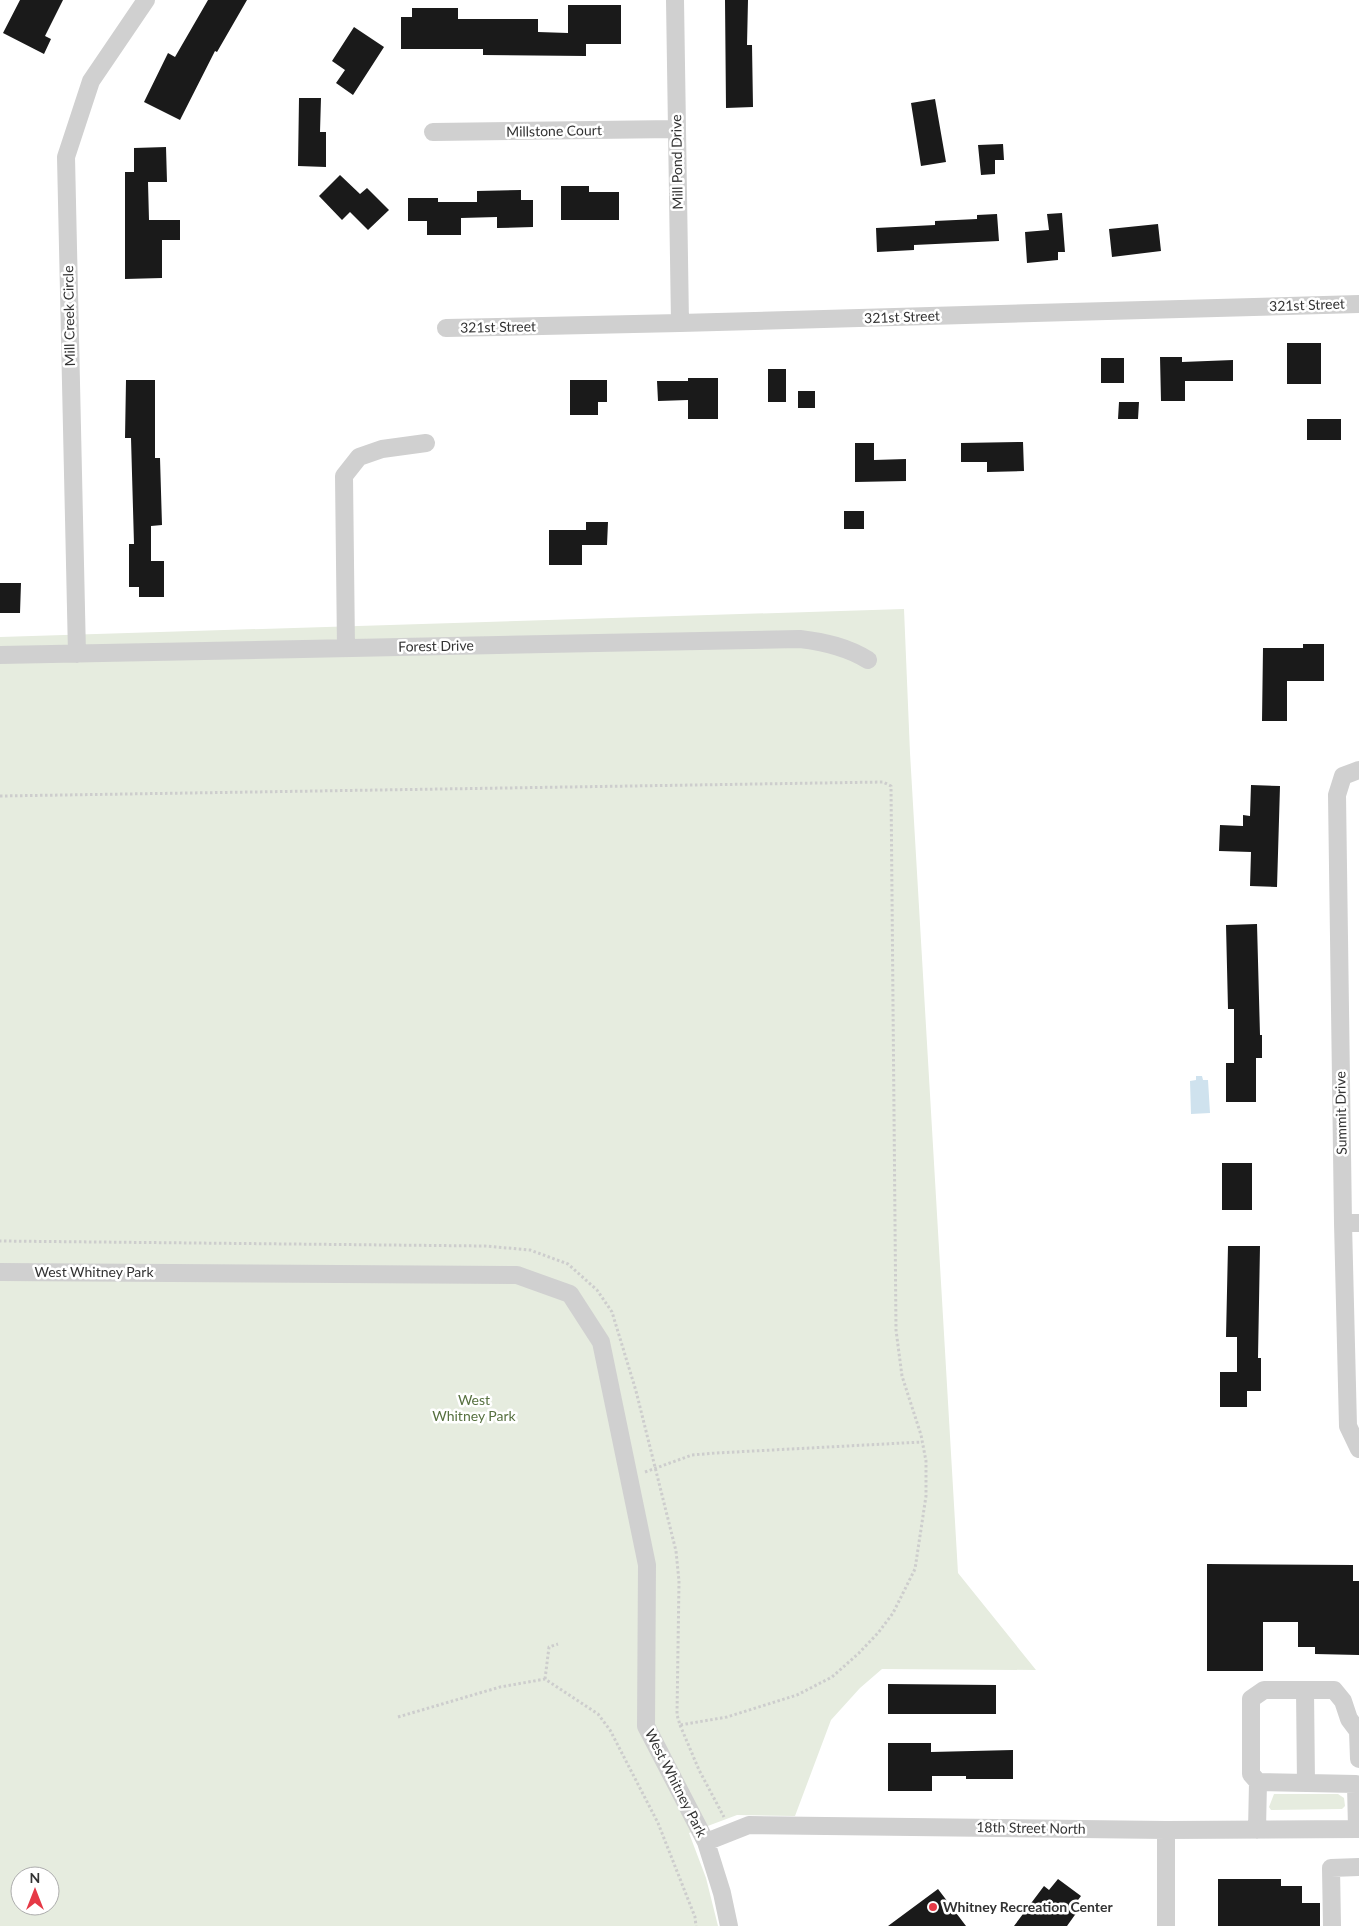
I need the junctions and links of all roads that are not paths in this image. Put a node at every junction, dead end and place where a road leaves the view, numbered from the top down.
1 (146, 0) edge
2 (675, 0) edge
3 (676, 129) junction
4 (433, 132) dead end
5 (1359, 304) edge
6 (680, 323) junction
7 (446, 328) dead end
8 (426, 443) dead end
9 (346, 648) junction
10 (77, 654) junction
11 (0, 655) edge
12 (868, 660) dead end
13 (1351, 773) edge
14 (1351, 1223) edge
15 (0, 1272) edge
16 (1359, 1449) edge
17 (1305, 1690) junction
18 (1359, 1759) edge
19 (1258, 1782) junction
20 (1306, 1783) junction
21 (1358, 1783) edge
22 (1358, 1829) edge
23 (1166, 1830) junction
24 (1257, 1830) junction
25 (706, 1842) junction
26 (1359, 1867) edge
27 (729, 1926) edge
28 (1166, 1926) edge
29 (1332, 1926) edge

1 - 10 street, Mill Creek Circle
2 - 3 street, Mill Pond Drive
3 - 4 street, Millstone Court
3 - 6 street, Mill Pond Drive
5 - 6 street, 321st Street
6 - 7 street, 321st Street
8 - 9 street
9 - 10 street, Forest Drive
9 - 12 street, Forest Drive
10 - 11 street, Forest Drive
13 - 14 street, Summit Drive
14 - 16 street, Summit Drive
15 - 25 street, West Whitney Park
17 - 18 street
17 - 19 street
17 - 20 street
19 - 20 street
19 - 24 street
20 - 21 street
21 - 22 street
22 - 24 street, 18th Street North
23 - 24 street, 18th Street North
23 - 25 street, 18th Street North
23 - 28 street
25 - 27 street, West Whitney Park
26 - 29 street

